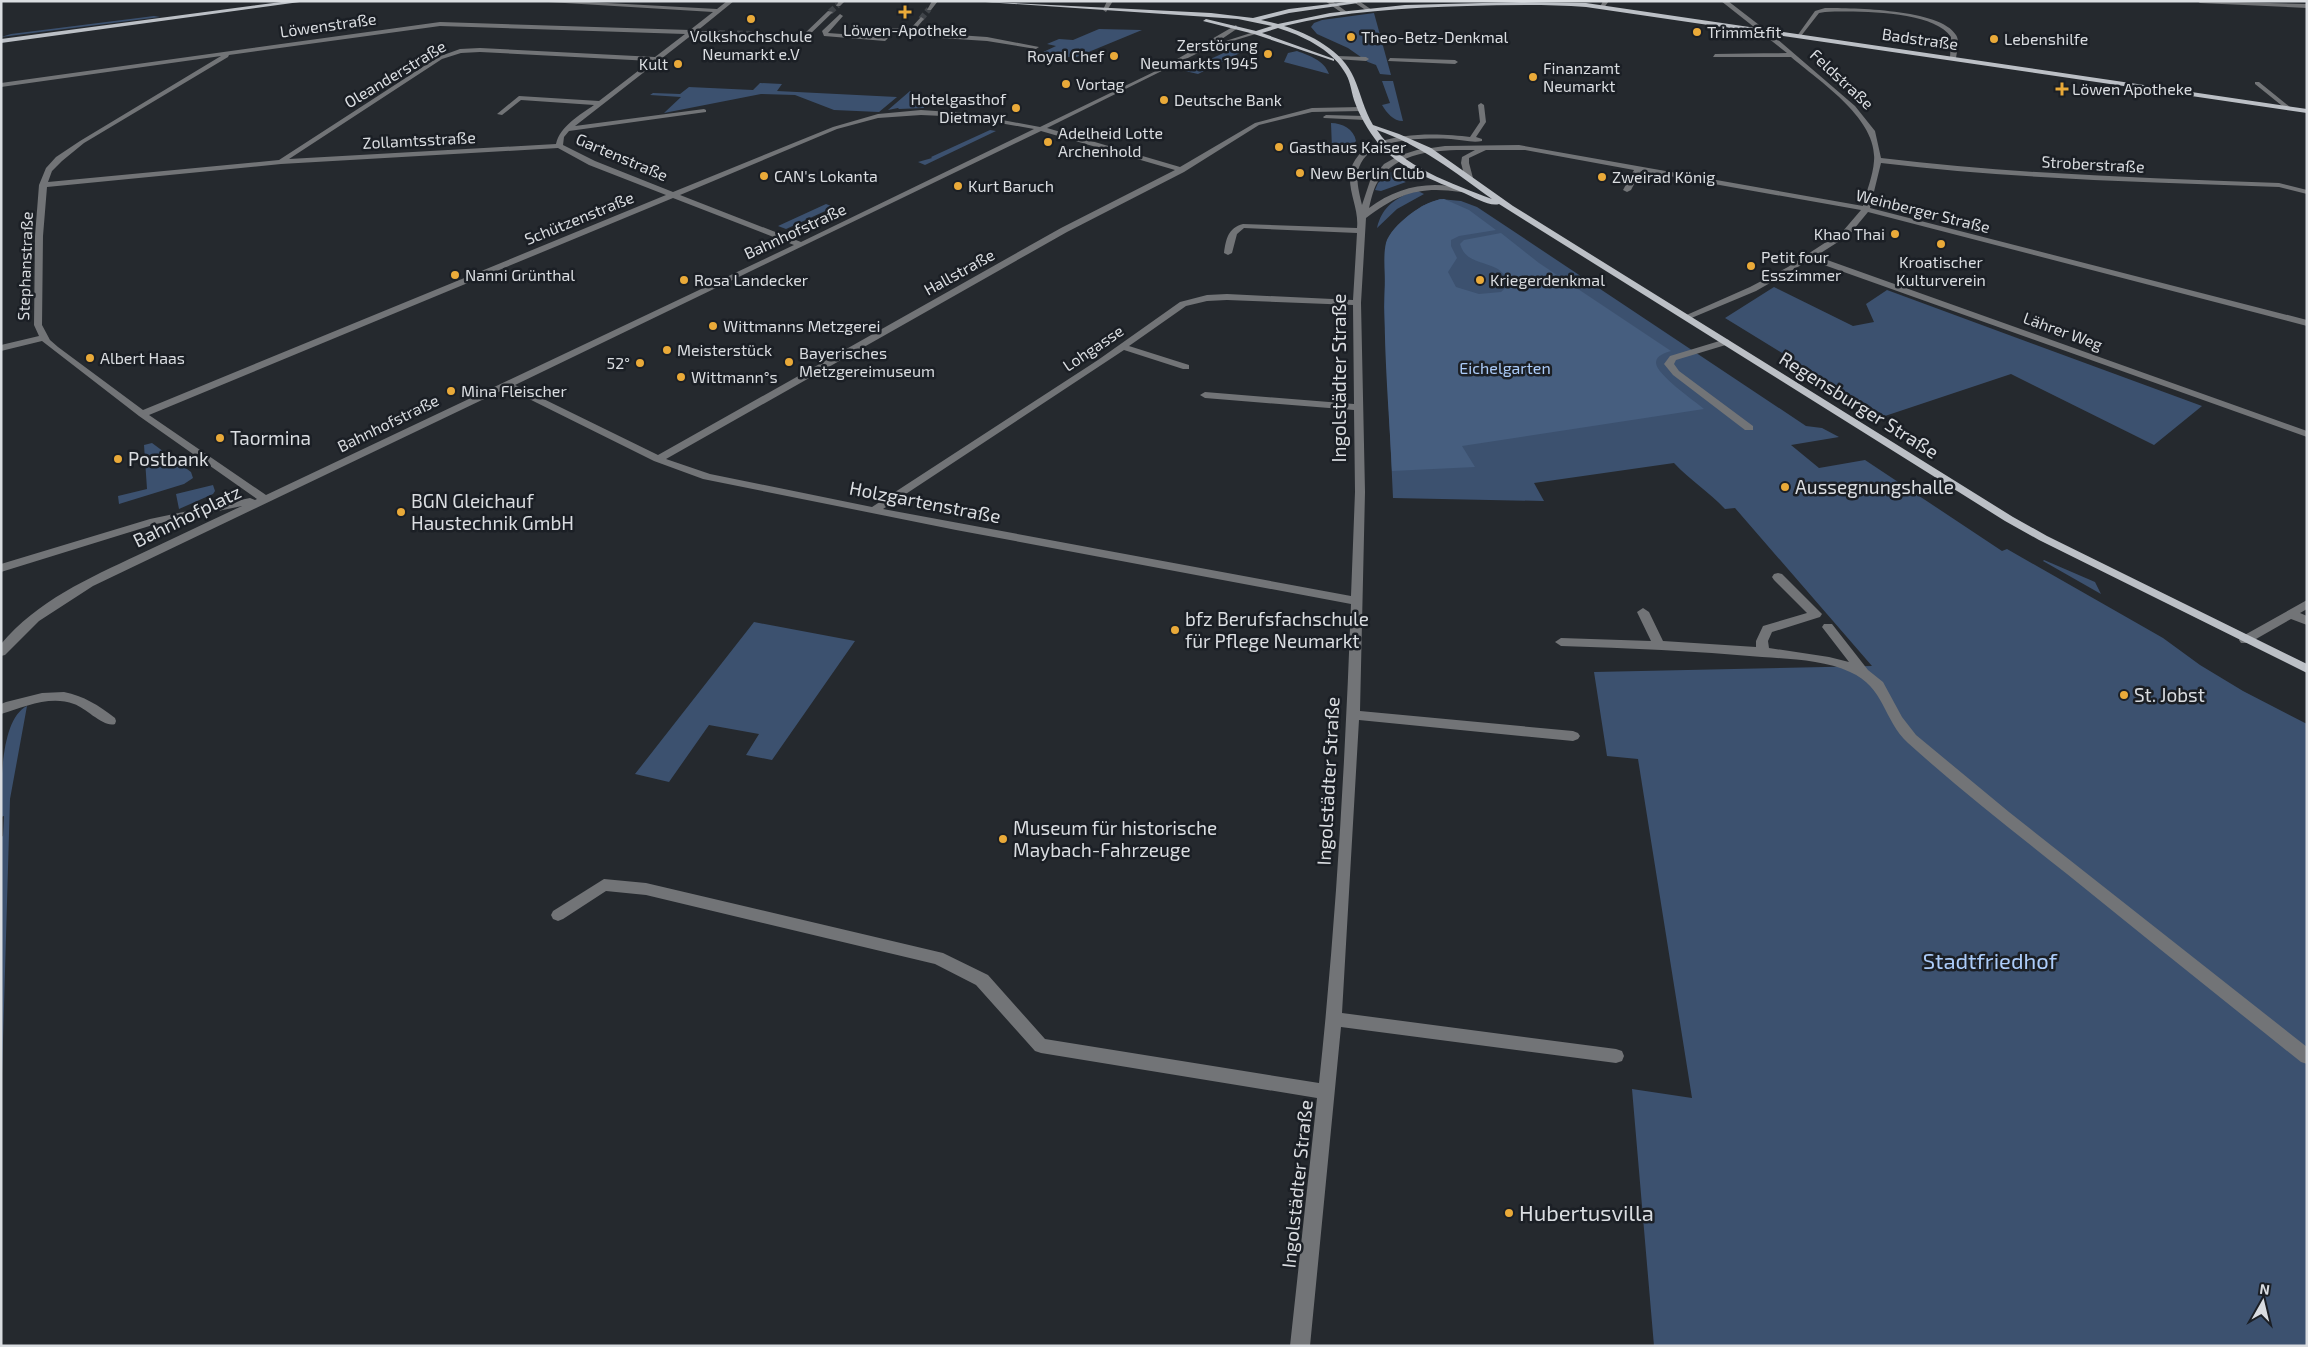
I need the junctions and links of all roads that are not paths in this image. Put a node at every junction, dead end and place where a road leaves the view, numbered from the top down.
1 (304, 1) edge
2 (535, 1) edge
3 (731, 1) edge
4 (936, 1) edge
5 (974, 1) edge
6 (1110, 1) edge
7 (1394, 1) edge
8 (1498, 1) edge
9 (1724, 1) edge
10 (2200, 1) edge
11 (1356, 2) edge
12 (1372, 2) edge
13 (1377, 2) edge
14 (2220, 2) edge
15 (1021, 3) edge
16 (1330, 3) edge
17 (1528, 3) junction
18 (1576, 3) edge
19 (1604, 4) edge
20 (2307, 6) edge
21 (929, 9) tunnel mouth
22 (719, 10) junction
23 (1106, 10) junction
24 (1369, 10) junction
25 (830, 12) tunnel mouth
26 (1344, 12) junction
27 (1152, 13) junction
28 (840, 16) tunnel mouth
29 (921, 19) tunnel mouth
30 (1253, 20) junction
31 (1275, 26) junction
32 (1236, 27) junction
33 (912, 30) junction
34 (1763, 30) junction
35 (690, 33) junction
36 (719, 33) tunnel mouth
37 (1256, 33) junction
38 (754, 34) tunnel mouth
39 (1799, 35) junction
40 (1, 41) edge
41 (1036, 47) dead end
42 (1200, 50) junction
43 (232, 52) junction
44 (1793, 55) junction
45 (1715, 56) dead end
46 (1953, 58) junction
47 (1366, 59) dead end
48 (655, 60) junction
49 (1390, 60) dead end
50 (1339, 61) junction
51 (1455, 62) dead end
52 (2257, 83) dead end
53 (1, 85) edge
54 (600, 103) junction
55 (1481, 104) dead end
56 (2288, 108) junction
57 (1361, 109) junction
58 (704, 111) dead end
59 (2307, 111) edge
60 (500, 114) dead end
61 (1278, 118) junction
62 (1365, 118) junction
63 (1373, 127) junction
64 (567, 129) junction
65 (1039, 129) junction
66 (1404, 138) junction
67 (1472, 139) junction
68 (1383, 144) junction
69 (559, 146) junction
70 (1490, 147) junction
71 (1528, 148) junction
72 (1428, 150) junction
73 (1401, 158) junction
74 (1878, 160) junction
75 (281, 162) junction
76 (1639, 167) junction
77 (1181, 170) junction
78 (1470, 178) junction
79 (44, 185) junction
80 (1461, 190) junction
81 (1628, 190) dead end
82 (2304, 190) edge
83 (675, 195) junction
84 (1510, 208) junction
85 (1866, 209) junction
86 (1362, 217) junction
87 (1361, 231) junction
88 (801, 245) junction
89 (1228, 253) dead end
90 (1810, 257) junction
91 (1357, 303) junction
92 (1686, 318) junction
93 (2307, 323) edge
94 (44, 338) junction
95 (1726, 342) junction
96 (1123, 347) junction
97 (1, 348) edge
98 (1186, 367) dead end
99 (506, 384) junction
100 (1205, 395) dead end
101 (1357, 406) junction
102 (142, 414) junction
103 (1749, 428) dead end
104 (2307, 434) edge
105 (658, 459) junction
106 (265, 498) junction
107 (873, 511) junction
108 (1, 568) edge
109 (1778, 577) dead end
110 (1355, 601) junction
111 (2307, 604) edge
112 (1642, 612) dead end
113 (2290, 614) junction
114 (2307, 621) edge
115 (1828, 628) dead end
116 (2246, 640) junction
117 (1561, 642) dead end
118 (1659, 644) junction
119 (1, 652) edge
120 (1763, 653) junction
121 (2307, 668) edge
122 (1862, 671) junction
123 (1, 709) edge
124 (1353, 715) junction
125 (110, 721) dead end
126 (1573, 736) dead end
127 (558, 915) dead end
128 (1334, 1019) junction
129 (1616, 1056) dead end
130 (2307, 1057) edge
131 (1326, 1092) junction
132 (1300, 1346) edge

1 - 40 main road
2 - 22 street
3 - 22 street, Gartenstraße
4 - 21 street
5 - 15 main road
6 - 23 street
7 - 13 main road
8 - 17 main road, Badstraße
9 - 34 street, Feldstraße
10 - 14 street
11 - 12 main road
11 - 16 main road
11 - 24 street
14 - 20 street
15 - 23 main road
16 - 26 street
16 - 30 main road
17 - 18 main road, Badstraße
17 - 24 main road, Badstraße
18 - 19 main road, Badstraße
19 - 34 main road, Badstraße
22 - 35 street, Gartenstraße
23 - 27 main road
24 - 26 main road, Badstraße
25 - 38 street
26 - 31 main road, Badstraße
27 - 30 main road
27 - 32 main road
28 - 33 street
29 - 33 street
30 - 31 main road
30 - 32 main road
31 - 37 main road, Badstraße
31 - 50 main road
32 - 37 main road
32 - 42 street, Bahnhofstraße
33 - 41 street
34 - 39 main road, Badstraße
34 - 44 street, Feldstraße
35 - 36 street, Löwenstraße
35 - 43 street, Löwenstraße
35 - 48 street, Gartenstraße
37 - 42 street, Bahnhofstraße
37 - 50 main road
39 - 46 main road, Badstraße
39 - 46 street
42 - 65 street, Bahnhofstraße
43 - 53 street, Löwenstraße
43 - 79 street, Stephanstraße
44 - 45 street
44 - 74 street, Feldstraße
46 - 56 main road, Badstraße
47 - 50 street
48 - 54 street, Gartenstraße
48 - 75 street, Oleanderstraße
49 - 51 street
50 - 57 main road
52 - 56 street
54 - 60 street
54 - 64 street, Gartenstraße
55 - 67 street
56 - 59 main road, Badstraße
57 - 61 street, Hallstraße
57 - 62 main road
58 - 64 street
61 - 62 street, Hallstraße
61 - 77 street, Hallstraße
62 - 63 main road
63 - 66 main road
63 - 68 main road
64 - 69 street, Gartenstraße
65 - 77 street, Schützenstraße
65 - 83 street, Schützenstraße
65 - 88 street, Bahnhofstraße
66 - 67 street, Weinberger Straße
66 - 68 street, Weinberger Straße
66 - 72 main road
67 - 71 street, Weinberger Straße
68 - 73 main road
68 - 86 street, Ingolstädter Straße
69 - 75 street, Zollamtsstraße
69 - 83 street, Gartenstraße
70 - 71 street, Weinberger Straße
70 - 72 street, Weinberger Straße
70 - 78 street, Weinberger Straße
71 - 76 street, Weinberger Straße
72 - 73 street, Weinberger Straße
72 - 78 main road, Regensburger Straße
73 - 80 main road, Regensburger Straße
73 - 86 street, Ingolstädter Straße
74 - 82 street, Stroberstraße
74 - 85 street, Feldstraße
75 - 79 street, Zollamtsstraße
76 - 81 street
76 - 85 street, Weinberger Straße
77 - 105 street, Hallstraße
78 - 84 main road, Regensburger Straße
79 - 94 street, Stephanstraße
80 - 84 main road, Regensburger Straße
80 - 86 street
83 - 88 street, Gartenstraße
83 - 102 street, Schützenstraße
84 - 92 main road, Regensburger Straße
85 - 90 street, Feldstraße
85 - 93 street, Weinberger Straße
86 - 87 street, Ingolstädter Straße
87 - 89 street
87 - 91 street, Ingolstädter Straße
88 - 99 street, Bahnhofstraße
90 - 92 street, Feldstraße
90 - 104 street, Lährer Weg
91 - 96 street, Lohgasse
91 - 101 street, Ingolstädter Straße
92 - 95 main road, Regensburger Straße
94 - 97 street
94 - 102 street, Stephanstraße
95 - 103 street
95 - 116 main road, Regensburger Straße
96 - 98 street
96 - 107 street, Lohgasse
99 - 105 street, Holzgartenstraße
99 - 106 street, Bahnhofstraße
100 - 101 street
101 - 110 street, Ingolstädter Straße
102 - 106 street, Stephanstraße
105 - 107 street, Holzgartenstraße
106 - 108 street, Bahnhofplatz
106 - 119 street, Bahnhofplatz
107 - 110 street, Holzgartenstraße
109 - 120 street
110 - 124 street, Ingolstädter Straße
111 - 113 street
112 - 118 street
113 - 114 street
113 - 116 street
115 - 122 street
116 - 121 main road, Regensburger Straße
117 - 118 street
118 - 120 street
120 - 122 street
122 - 130 street
123 - 125 street
124 - 126 street
124 - 128 street, Ingolstädter Straße
127 - 131 street
128 - 129 street
128 - 131 street, Ingolstädter Straße
131 - 132 street, Ingolstädter Straße

